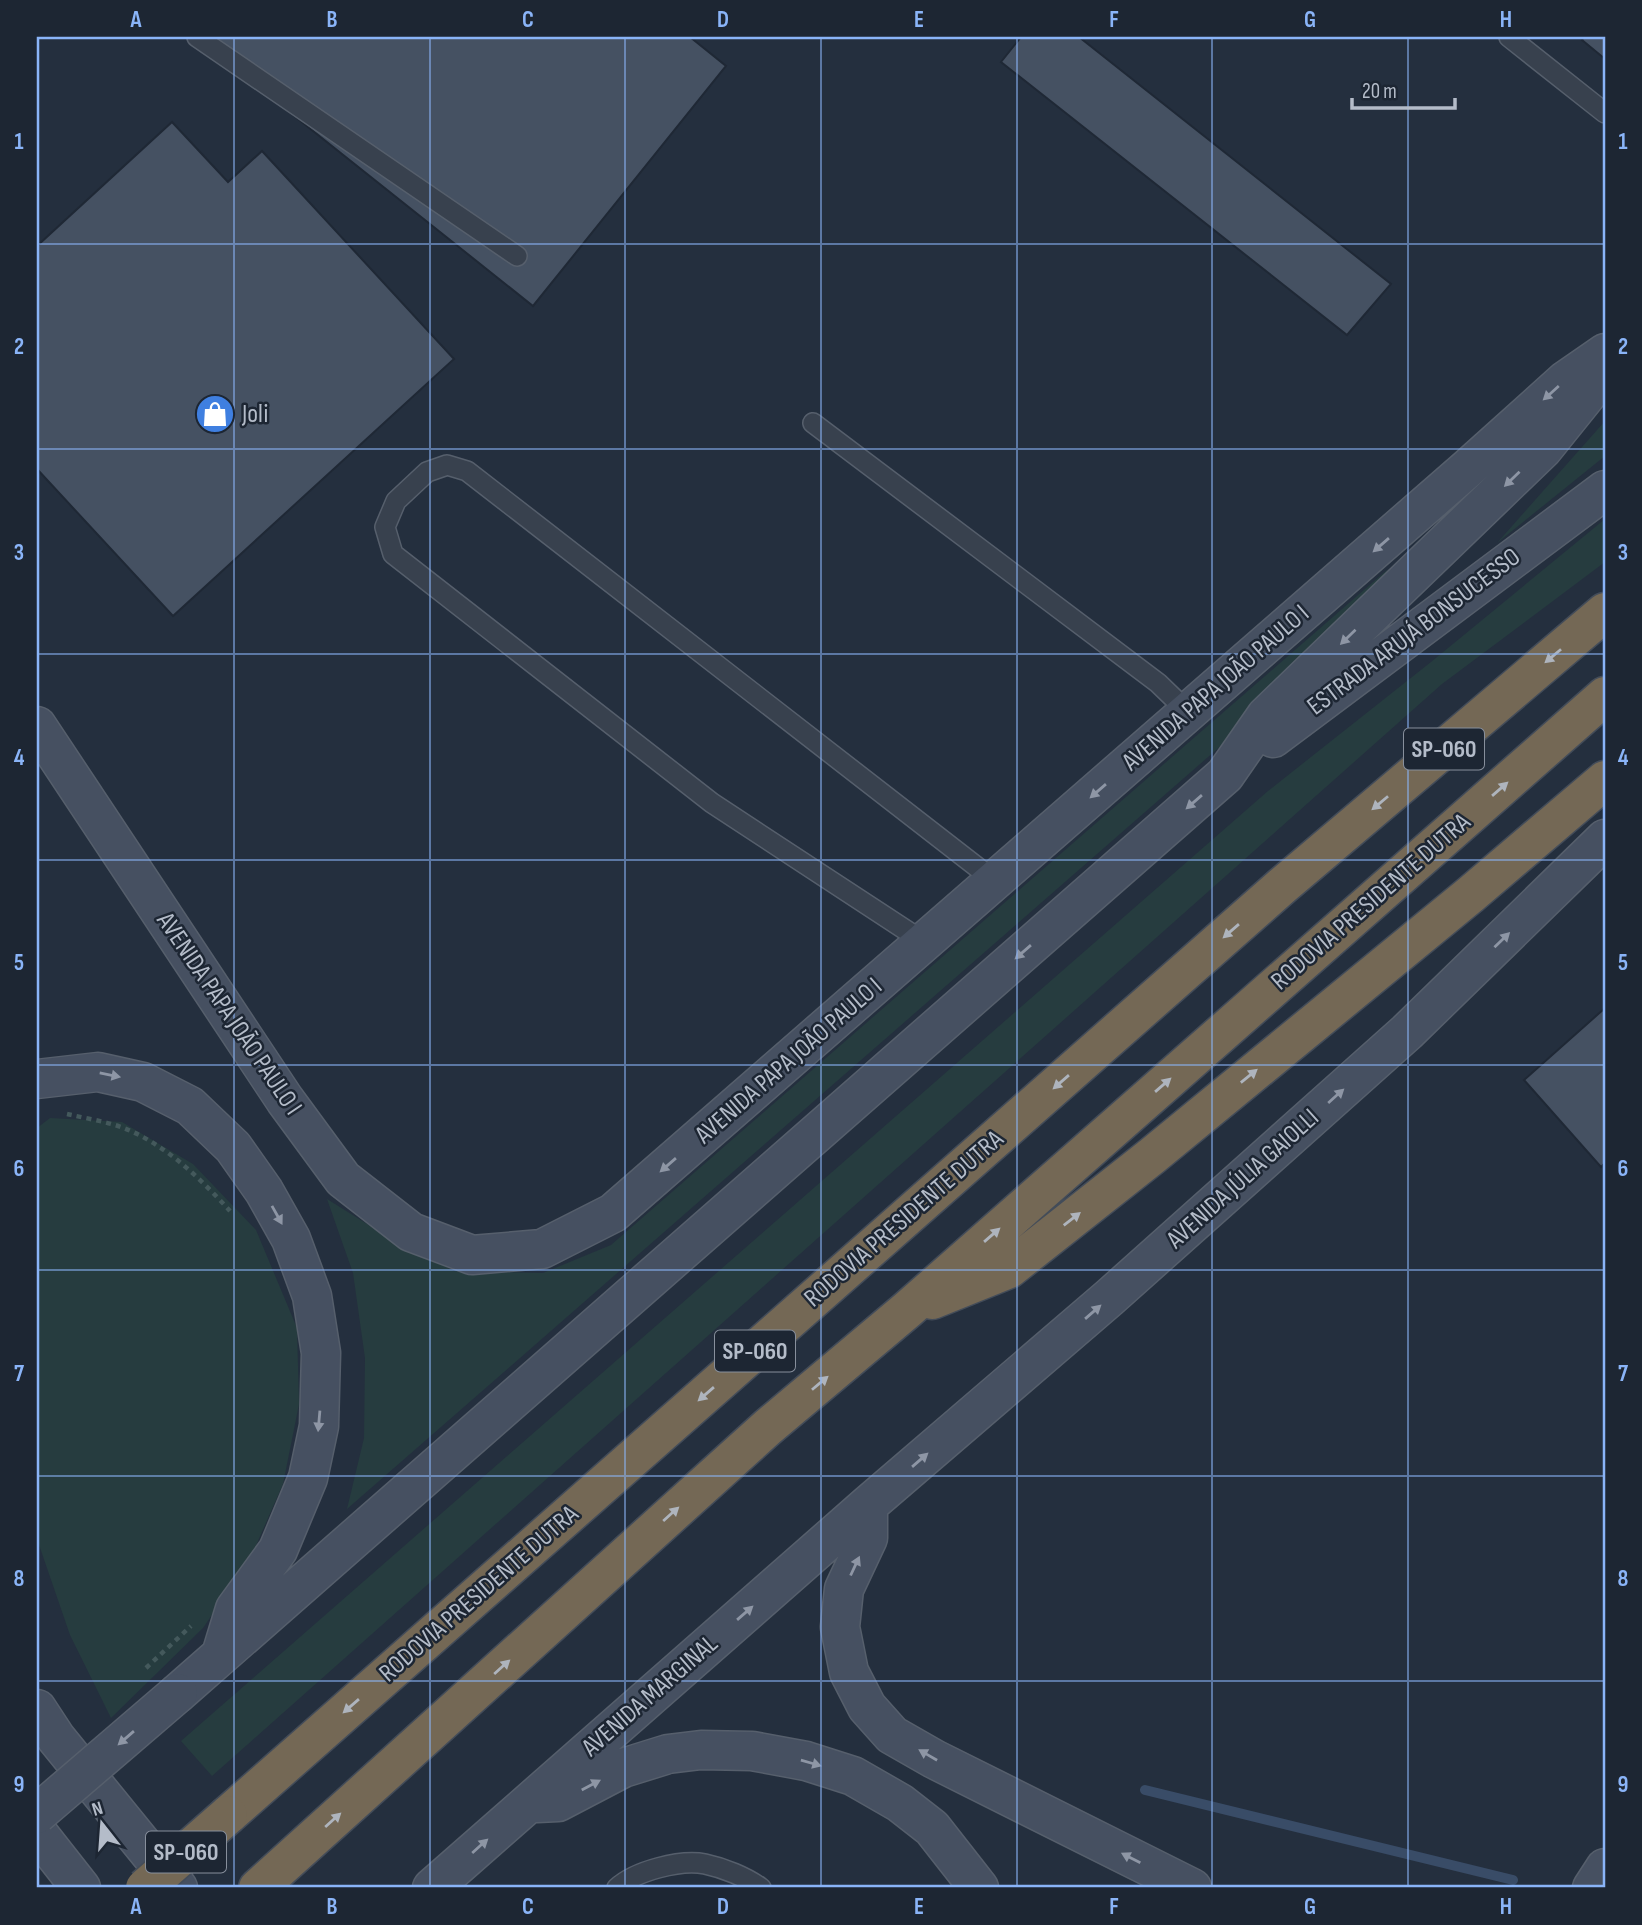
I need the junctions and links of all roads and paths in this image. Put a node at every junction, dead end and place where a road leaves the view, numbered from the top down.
1 (197, 37) edge
2 (1509, 37) edge
3 (1605, 113) edge
4 (517, 256) dead end
5 (1605, 353) edge
6 (1605, 372) edge
7 (813, 423) dead end
8 (1605, 490) edge
9 (1605, 611) edge
10 (1605, 696) edge
11 (1188, 712) junction
12 (37, 726) edge
13 (1225, 775) junction
14 (1605, 780) edge
15 (1605, 839) edge
16 (995, 881) junction
17 (924, 942) junction
18 (37, 1079) edge
19 (60, 1112) dead end
20 (231, 1212) dead end
21 (907, 1310) junction
22 (869, 1505) junction
23 (201, 1617) dead end
24 (220, 1657) junction
25 (142, 1672) dead end
26 (37, 1709) edge
27 (527, 1803) junction
28 (37, 1814) edge
29 (37, 1832) edge
30 (1605, 1868) edge
31 (270, 1877) edge
32 (82, 1888) edge
33 (145, 1888) edge
34 (177, 1888) edge
35 (432, 1888) edge
36 (617, 1888) edge
37 (761, 1888) edge
38 (979, 1888) edge
39 (1192, 1888) edge
40 (1592, 1888) edge

1 - 4 lane
2 - 3 lane
5 -> 11 main road, AVENIDA PAPA JOÃO PAULO I
6 -> 13 main road
7 - 11 lane
8 - 13 main road, ESTRADA ARUJÁ BONSUCESSO
9 -> 33 highway, RODOVIA PRESIDENTE DUTRA / SP-060, bridge
21 -> 10 highway, RODOVIA PRESIDENTE DUTRA / SP-060
11 -> 16 main road, AVENIDA PAPA JOÃO PAULO I
17 -> 12 main road, AVENIDA PAPA JOÃO PAULO I
13 -> 24 main road
21 -> 14 highway
22 -> 15 main road, AVENIDA JÚLIA GAIOLLI
16 - 17 main road, AVENIDA PAPA JOÃO PAULO I
16 - 17 lane
18 -> 24 main road
19 - 20 path
31 -> 21 highway, RODOVIA PRESIDENTE DUTRA / SP-060
27 -> 22 main road, AVENIDA MARGINAL
39 -> 22 main road
23 - 25 path
24 -> 28 main road, bridge
26 - 34 main road
35 -> 27 main road, AVENIDA MARGINAL
27 -> 38 main road
29 - 32 main road
30 - 40 main road
36 - 37 lane

